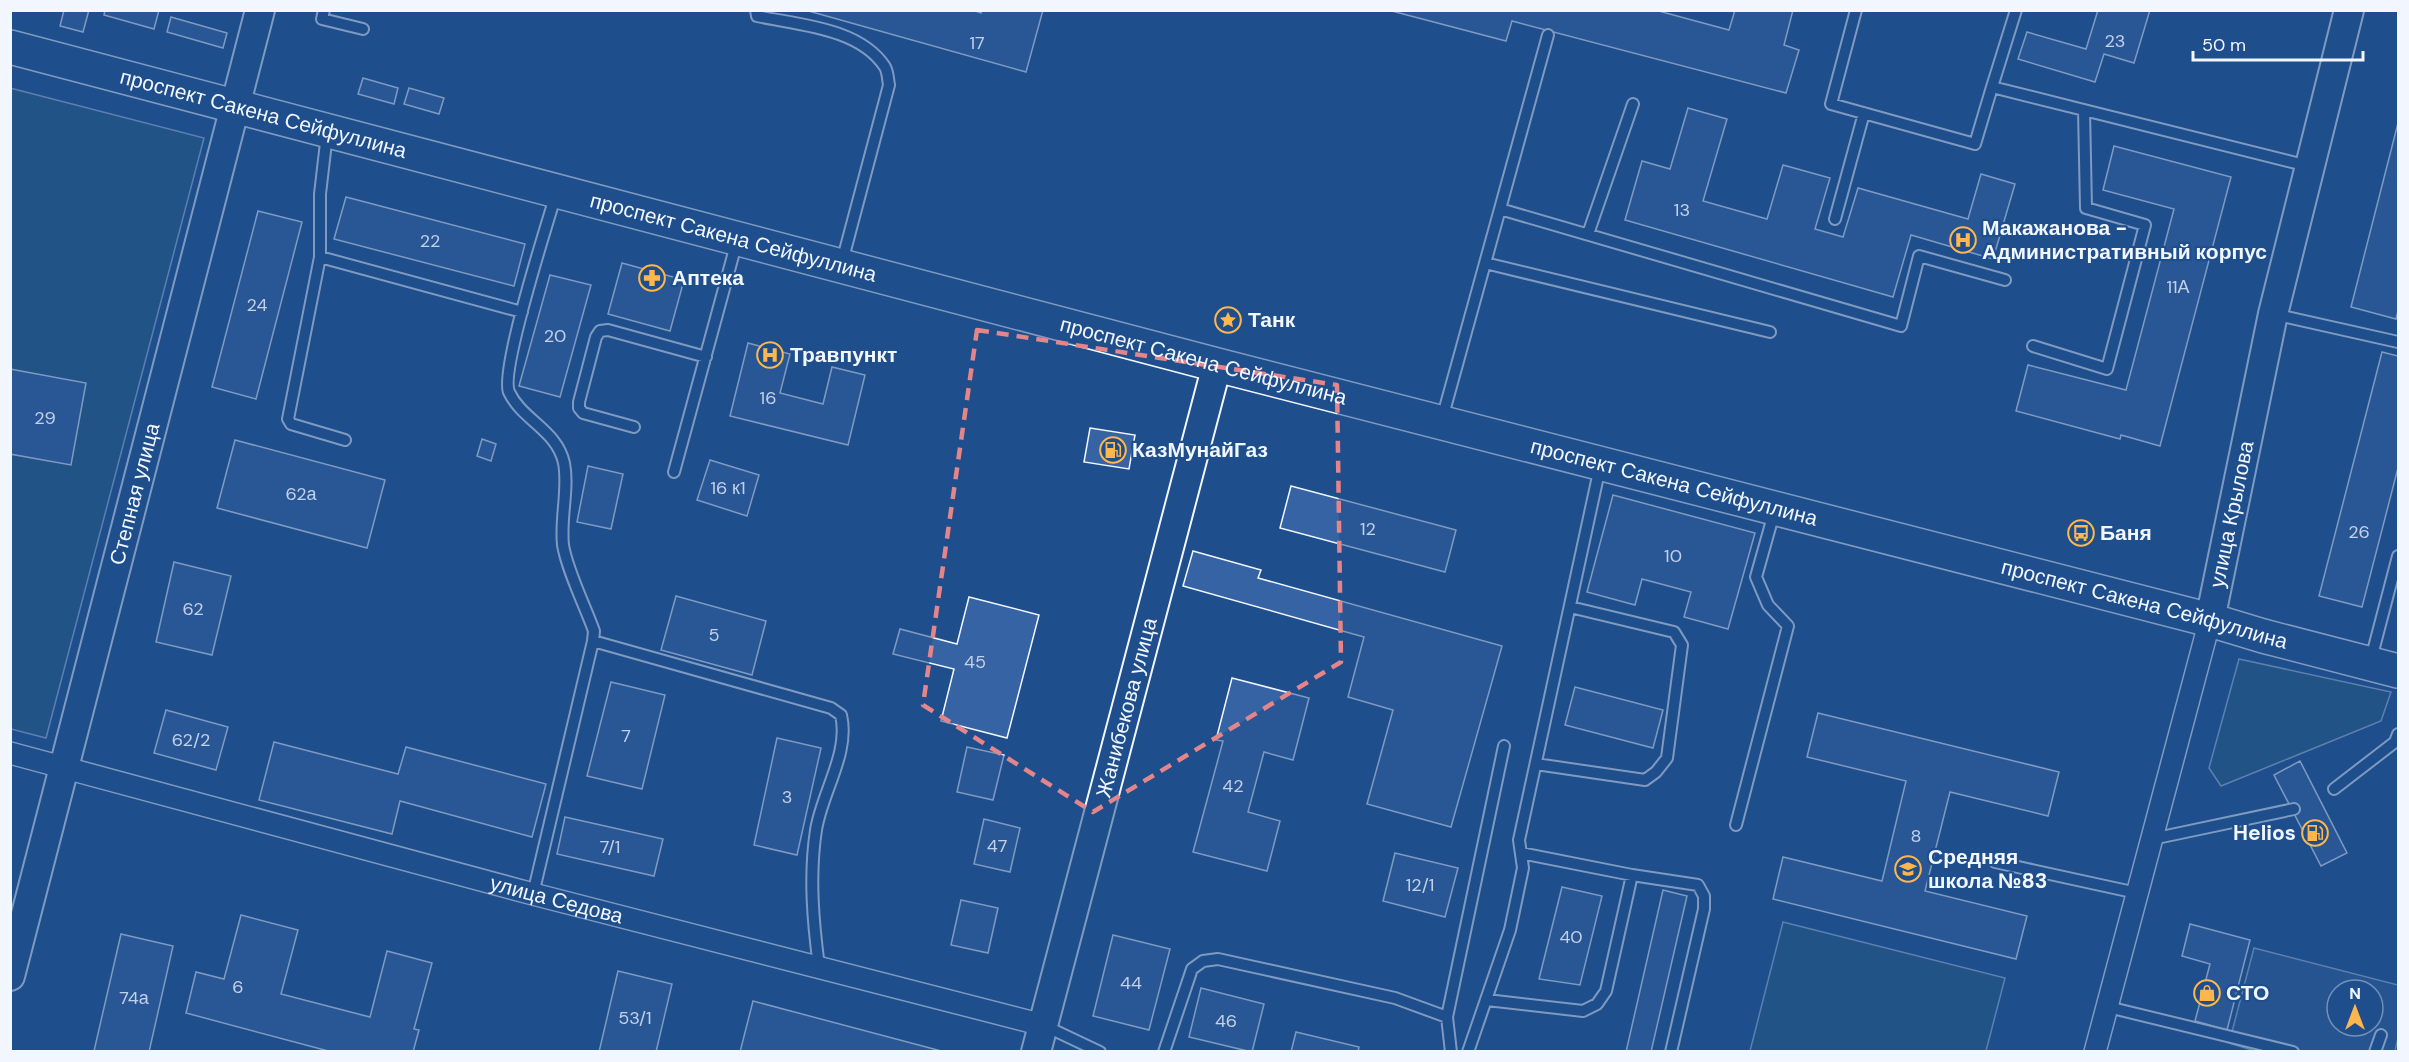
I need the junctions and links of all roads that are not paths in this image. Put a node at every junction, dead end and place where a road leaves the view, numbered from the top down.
1 (260, 10) edge
2 (324, 10) edge
3 (756, 10) edge
4 (1856, 10) edge
5 (2016, 10) edge
6 (2349, 10) edge
7 (363, 29) dead end
8 (1548, 35) dead end
9 (10, 47) edge
10 (1992, 87) junction
11 (1632, 104) dead end
12 (236, 106) junction
13 (2084, 110) junction
14 (1864, 113) junction
15 (328, 130) junction
16 (2310, 167) junction
17 (557, 190) junction
18 (1500, 209) junction
19 (1835, 219) dead end
20 (1588, 234) junction
21 (738, 238) junction
22 (320, 258) junction
23 (1485, 263) junction
24 (841, 266) junction
25 (2005, 280) dead end
26 (522, 312) junction
27 (2272, 314) junction
28 (1770, 332) dead end
29 (2398, 342) edge
30 (2033, 346) dead end
31 (705, 357) junction
32 (1218, 364) junction
33 (1441, 422) junction
34 (634, 427) dead end
35 (345, 440) dead end
36 (1601, 463) junction
37 (674, 472) dead end
38 (1775, 508) junction
39 (2398, 556) edge
40 (1570, 607) junction
41 (2210, 620) junction
42 (593, 641) junction
43 (2384, 666) edge
44 (2398, 734) edge
45 (1504, 746) dead end
46 (10, 753) edge
47 (1536, 764) junction
48 (63, 767) junction
49 (2334, 789) dead end
50 (2294, 809) dead end
51 (1736, 825) dead end
52 (2152, 839) junction
53 (1521, 853) junction
54 (1995, 862) dead end
55 (1632, 875) junction
56 (2137, 893) junction
57 (533, 894) junction
58 (819, 967) junction
59 (10, 976) edge
60 (1487, 1000) junction
61 (2108, 1007) junction
62 (1447, 1017) junction
63 (1040, 1038) edge
64 (2098, 1051) edge
65 (1100, 1052) edge
66 (1164, 1052) edge
67 (1451, 1052) edge
68 (1468, 1052) edge
69 (1671, 1052) edge
70 (2293, 1052) edge

1 - 12 street, Степная улица
2 - 7 lane
3 - 24 lane
4 - 14 lane
5 - 10 lane
6 - 16 street, улица Крылова
8 - 18 lane
9 - 12 main road, проспект Сакена Сейфуллина
10 - 13 lane
10 - 14 lane
11 - 20 lane
12 - 15 main road, проспект Сакена Сейфуллина
12 - 48 street, Степная улица
13 - 16 lane
13 - 30 lane
14 - 19 lane
15 - 17 main road, проспект Сакена Сейфуллина
15 - 22 lane
16 - 27 street, улица Крылова
17 - 21 main road, проспект Сакена Сейфуллина
17 - 26 lane
18 - 20 lane
18 - 23 lane
20 - 25 lane
21 - 24 main road, проспект Сакена Сейфуллина
21 - 31 lane
22 - 26 lane
22 - 35 lane
23 - 28 lane
23 - 33 lane
24 - 32 main road, проспект Сакена Сейфуллина
26 - 42 lane
27 - 29 lane
27 - 41 street, улица Крылова
31 - 34 lane
31 - 37 lane
32 - 33 main road, проспект Сакена Сейфуллина
32 - 63 street, Жанибекова улица
33 - 36 main road, проспект Сакена Сейфуллина
36 - 38 main road, проспект Сакена Сейфуллина
36 - 40 lane
38 - 41 main road, проспект Сакена Сейфуллина
38 - 51 lane
39 - 43 lane
40 - 47 lane
40 - 47 lane
41 - 43 main road, проспект Сакена Сейфуллина
41 - 52 street, улица Крылова
42 - 57 lane
42 - 58 lane
44 - 49 lane
45 - 62 lane
46 - 48 street, улица Седова
47 - 53 lane
48 - 57 street, улица Седова
48 - 59 street, Степная улица
50 - 52 lane
52 - 56 street, улица Крылова
53 - 55 lane
53 - 60 lane
54 - 56 lane
55 - 60 lane
55 - 69 lane
56 - 61 street, улица Крылова
57 - 58 street, улица Седова
58 - 63 street, улица Седова
60 - 68 lane
61 - 64 street, улица Крылова
61 - 70 lane
62 - 66 lane
62 - 67 lane
63 - 65 lane, улица Седова

